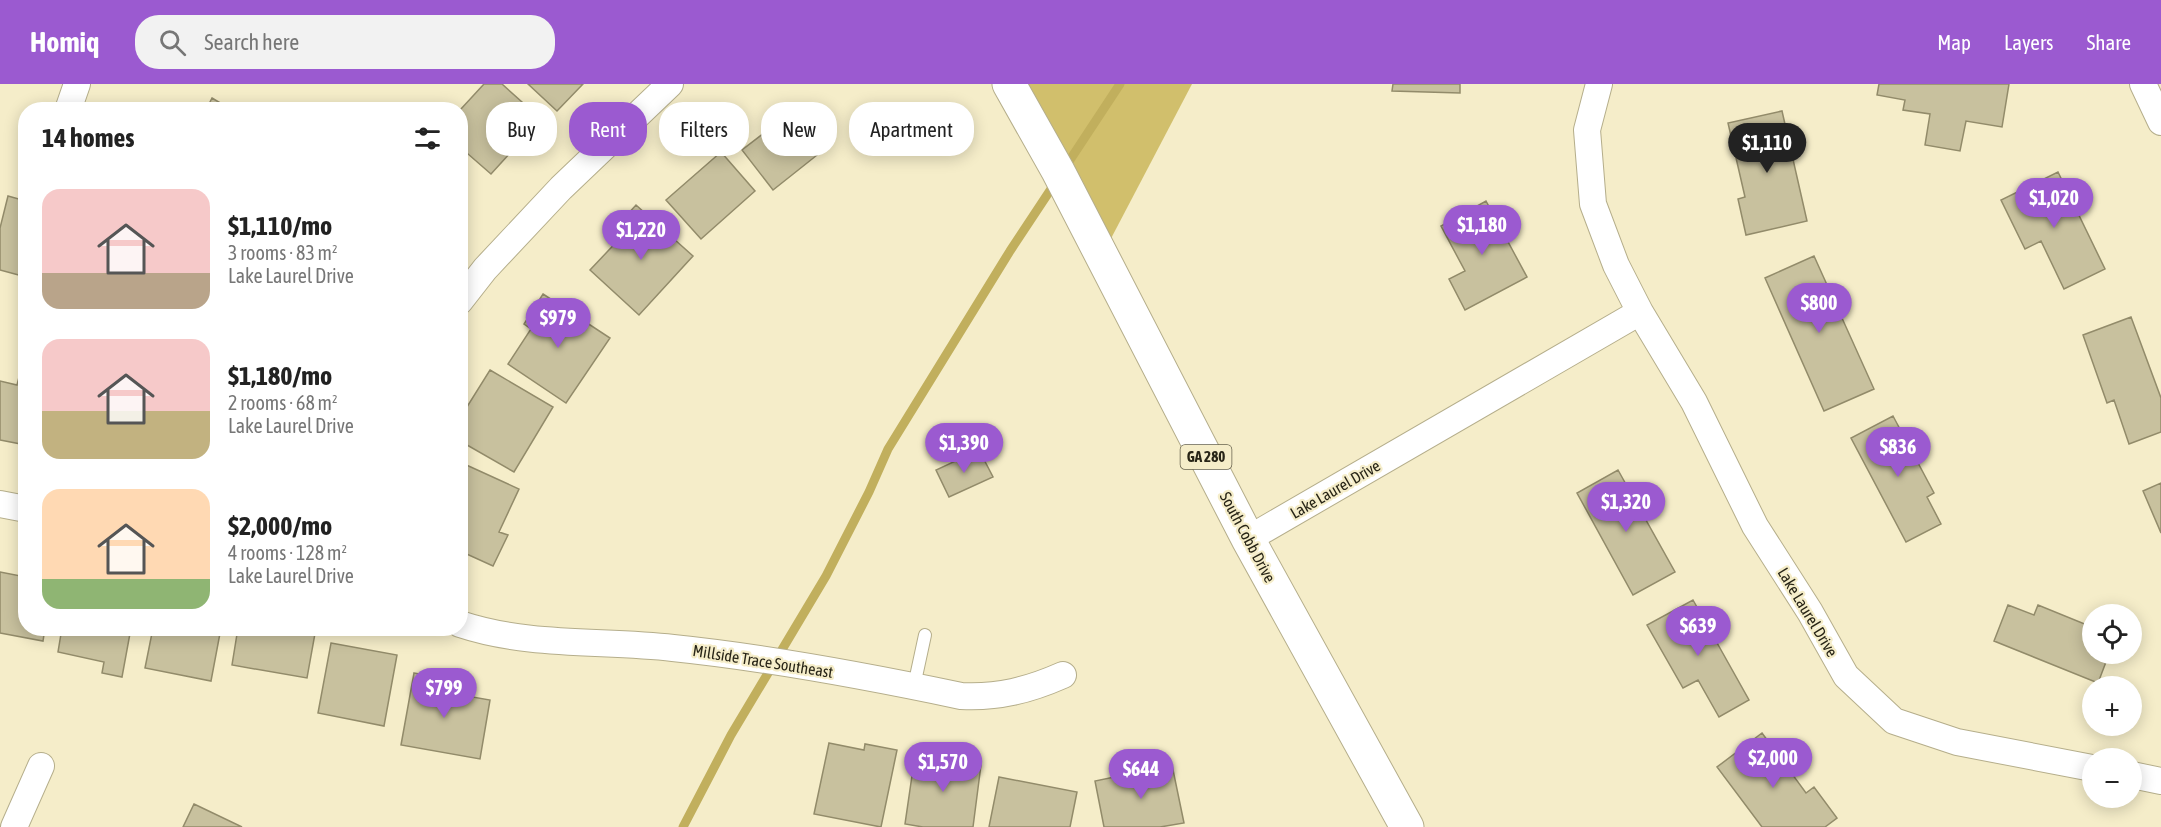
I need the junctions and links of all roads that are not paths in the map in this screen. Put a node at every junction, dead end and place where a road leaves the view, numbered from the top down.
1 (78, 84) edge
2 (670, 84) edge
3 (1009, 84) edge
4 (1599, 84) edge
5 (2143, 84) edge
6 (71, 102) edge
7 (2161, 122) edge
8 (468, 291) edge
9 (1640, 312) junction
10 (0, 504) edge
11 (18, 507) edge
12 (1248, 539) junction
13 (468, 627) edge
14 (925, 635) dead end
15 (1063, 675) dead end
16 (914, 686) junction
17 (41, 766) dead end
18 (2082, 766) edge
19 (2142, 778) edge
20 (2161, 781) edge
21 (14, 827) edge
22 (1407, 827) edge

1 - 6 street
2 - 8 street
3 - 12 main road, South Cobb Drive / GA 280
4 - 9 street, Lake Laurel Drive
5 - 7 street
9 - 12 street, Lake Laurel Drive
9 - 18 street, Lake Laurel Drive
10 - 11 street
12 - 22 main road, South Cobb Drive / GA 280
13 - 16 street, Millside Trace Southeast
14 - 16 lane
15 - 16 street, Millside Trace Southeast
17 - 21 street
19 - 20 street

